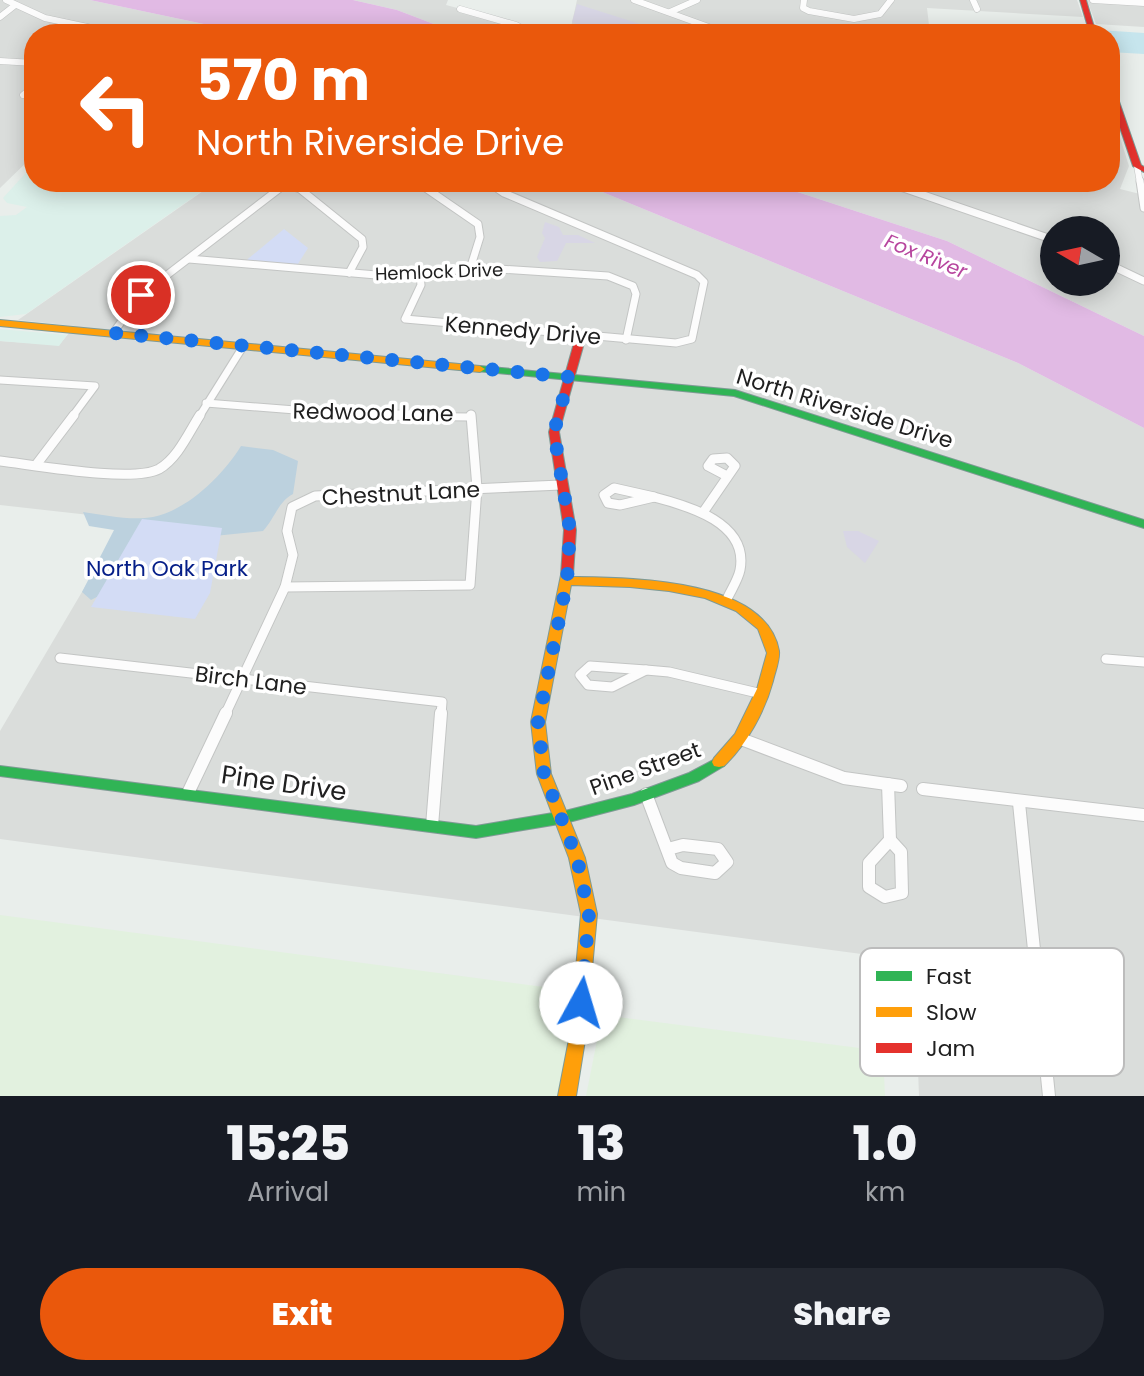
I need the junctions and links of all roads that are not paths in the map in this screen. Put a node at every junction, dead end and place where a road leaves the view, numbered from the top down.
1 (6, 0) edge
2 (634, 0) edge
3 (697, 0) edge
4 (804, 0) edge
5 (891, 0) edge
6 (973, 0) edge
7 (1083, 0) edge
8 (1093, 0) edge
9 (1144, 3) edge
10 (14, 6) junction
11 (460, 9) dead end
12 (977, 9) dead end
13 (670, 12) junction
14 (0, 17) edge
15 (73, 24) edge
16 (512, 24) edge
17 (702, 24) edge
18 (1090, 24) edge
19 (0, 61) edge
20 (24, 62) edge
21 (1120, 117) edge
22 (1140, 168) edge
23 (275, 192) edge
24 (304, 192) edge
25 (432, 192) edge
26 (503, 192) edge
27 (917, 192) edge
28 (1144, 208) edge
29 (1040, 234) edge
30 (189, 259) junction
31 (470, 269) junction
32 (1120, 270) edge
33 (349, 273) junction
34 (420, 276) junction
35 (1144, 281) edge
36 (0, 323) edge
37 (113, 333) junction
38 (581, 336) junction
39 (626, 340) junction
40 (244, 345) junction
41 (569, 377) junction
42 (0, 380) edge
43 (206, 403) junction
44 (0, 461) edge
45 (36, 465) junction
46 (727, 476) dead end
47 (561, 485) junction
48 (477, 488) junction
49 (654, 497) junction
50 (704, 511) junction
51 (1144, 524) edge
52 (567, 581) junction
53 (285, 587) junction
54 (727, 599) junction
55 (60, 658) dead end
56 (1106, 659) dead end
57 (1144, 662) edge
58 (647, 670) junction
59 (243, 679) junction
60 (762, 694) junction
61 (741, 739) junction
62 (0, 771) edge
63 (888, 784) junction
64 (901, 786) dead end
65 (923, 789) dead end
66 (188, 793) junction
67 (646, 794) junction
68 (1019, 803) junction
69 (1144, 815) edge
70 (561, 818) junction
71 (432, 826) junction
72 (890, 840) junction
73 (668, 849) junction
74 (1034, 948) edge
75 (1047, 1076) edge
76 (567, 1096) edge
77 (1049, 1096) edge

1 - 10 street
2 - 13 street
3 - 13 street
4 - 5 street
6 - 12 street
7 - 18 street
8 - 9 street
10 - 14 street
10 - 15 street
11 - 16 street
13 - 17 street
19 - 20 street
21 - 22 street
22 - 28 street
23 - 30 street
24 - 33 street
25 - 31 street
26 - 39 street, Kennedy Drive
27 - 29 street
30 - 33 street, Hemlock Drive
30 - 37 street
31 - 34 street, Hemlock Drive
31 - 39 street, Hemlock Drive
32 - 35 street
33 - 34 street, Hemlock Drive
34 - 38 street, Kennedy Drive
36 - 37 street, North Riverside Drive
37 - 40 street, North Riverside Drive
38 - 39 street, Kennedy Drive
38 - 41 street
40 - 41 street, North Riverside Drive
40 - 43 street
41 - 47 street
41 - 51 street, North Riverside Drive
42 - 45 street
43 - 45 street
43 - 48 street, Redwood Lane
44 - 45 street
46 - 50 street
47 - 48 street, Chestnut Lane
47 - 52 street
48 - 53 street, Chestnut Lane
48 - 53 street, Redwood Lane
49 - 49 street
49 - 50 street
50 - 54 street
52 - 54 street, Pine Street
52 - 70 street
53 - 59 street
54 - 60 street, Pine Street
55 - 59 street, Birch Lane
56 - 57 street
58 - 58 street
58 - 60 street
59 - 66 street
59 - 71 street, Birch Lane
60 - 61 street, Pine Street
61 - 63 street
61 - 67 street, Pine Street
62 - 66 street, Pine Drive
63 - 64 street
63 - 72 street
65 - 68 street
66 - 71 street, Pine Drive
67 - 70 street, Pine Street
67 - 73 street
68 - 69 street
68 - 74 street
70 - 71 street, Pine Drive
70 - 76 street
72 - 72 street
73 - 73 street
75 - 77 street

